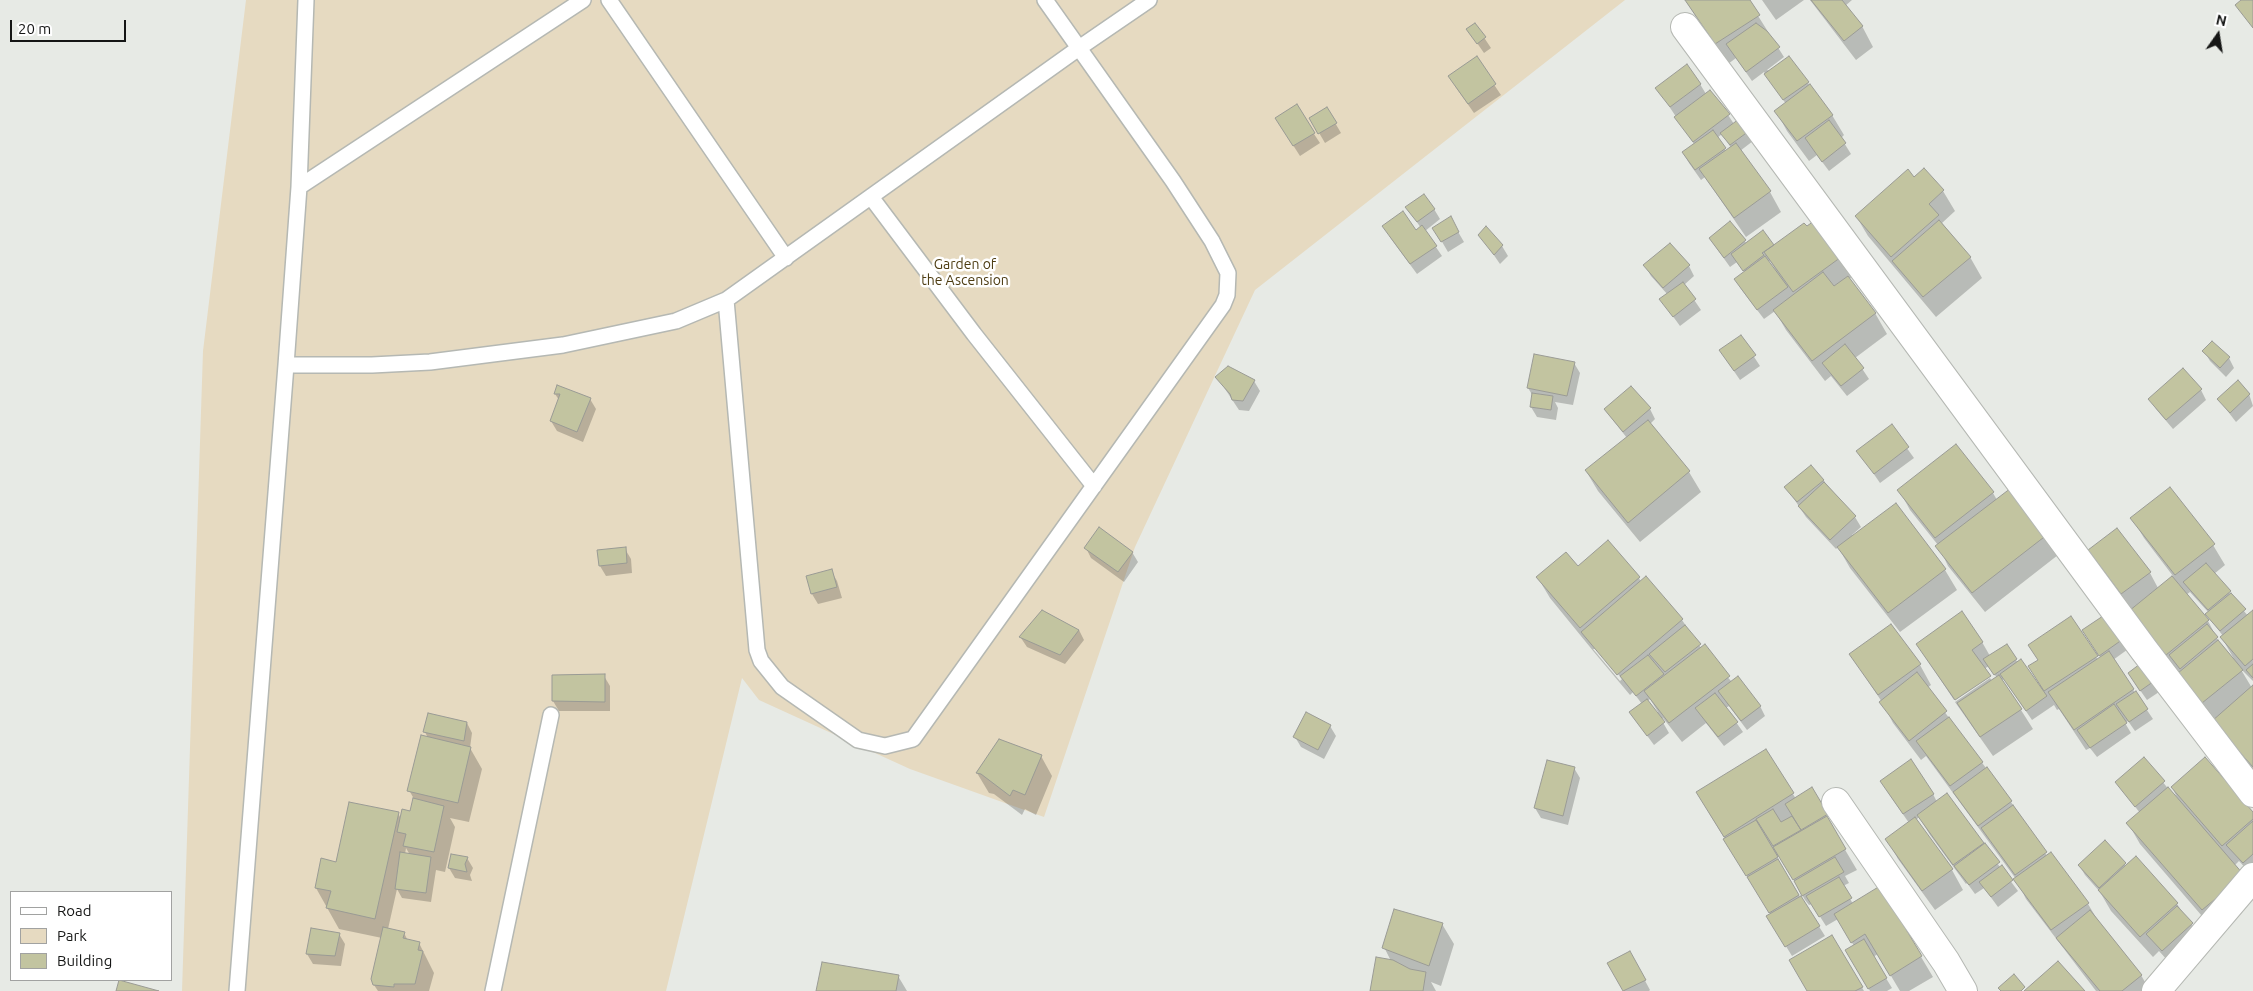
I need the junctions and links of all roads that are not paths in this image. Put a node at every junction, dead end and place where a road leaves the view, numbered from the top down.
1 (306, 0) edge
2 (583, 0) edge
3 (609, 0) edge
4 (1045, 0) edge
5 (1149, 0) edge
6 (1685, 27) dead end
7 (1079, 48) junction
8 (298, 187) junction
9 (871, 197) junction
10 (786, 258) junction
11 (726, 300) junction
12 (286, 365) junction
13 (1094, 486) junction
14 (551, 715) dead end
15 (2253, 793) edge
16 (1836, 802) dead end
17 (2253, 877) edge
18 (237, 991) edge
19 (493, 991) edge
20 (1963, 991) edge
21 (2156, 991) edge

1 - 8 lane
2 - 8 lane
3 - 10 lane
4 - 7 lane
5 - 7 lane
6 - 15 street
7 - 9 lane
7 - 13 lane
8 - 12 lane
9 - 10 lane
9 - 13 lane
10 - 11 lane
11 - 12 lane
11 - 13 lane
12 - 18 lane
14 - 19 lane
16 - 20 street
17 - 21 street

